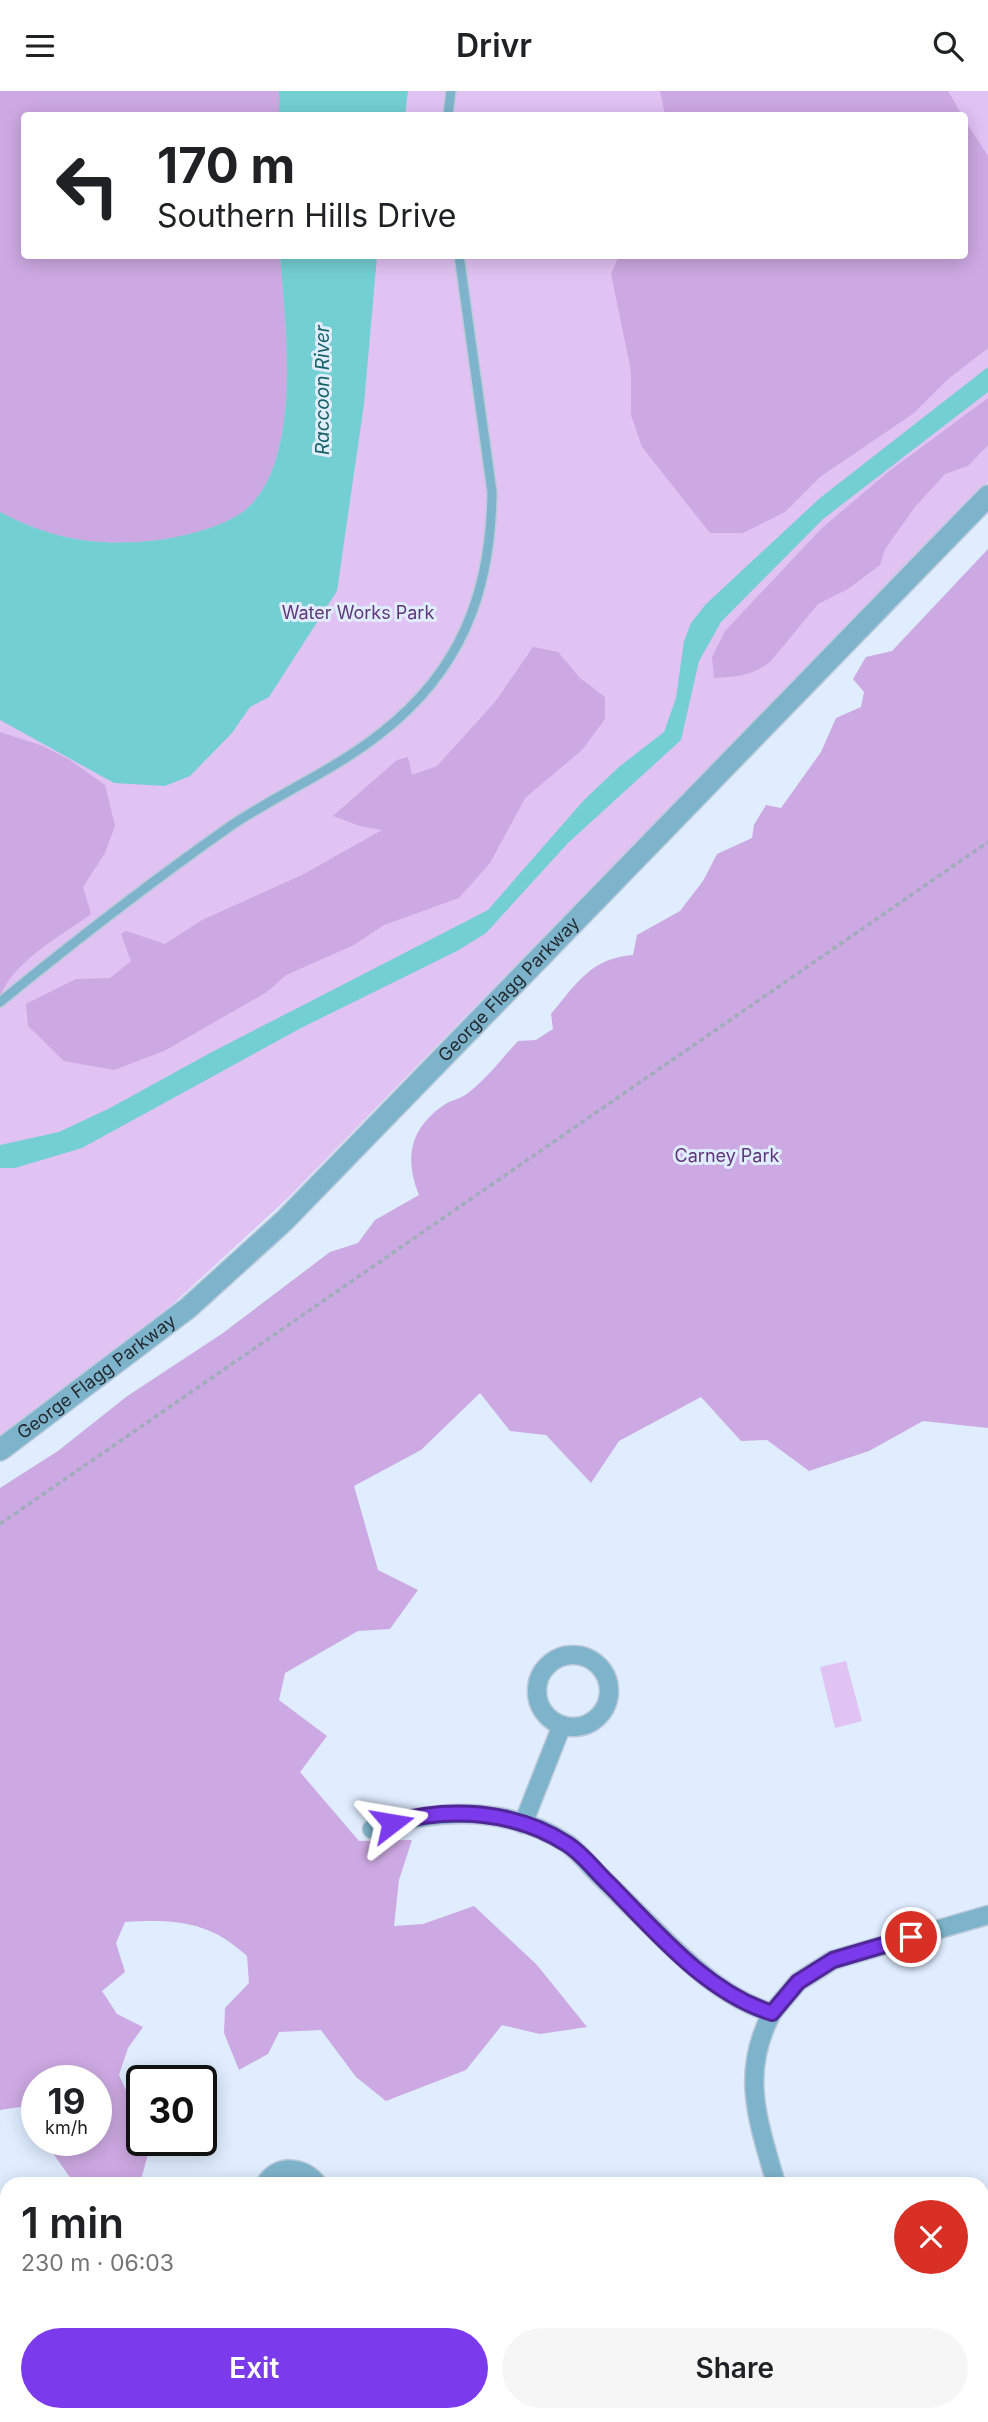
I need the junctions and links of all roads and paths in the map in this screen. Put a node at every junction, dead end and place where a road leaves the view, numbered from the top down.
1 (451, 91) edge
2 (448, 112) edge
3 (460, 259) edge
4 (988, 496) edge
5 (988, 842) edge
6 (0, 1002) edge
7 (0, 1450) edge
8 (0, 1524) edge
9 (562, 1725) junction
10 (523, 1824) junction
11 (372, 1829) dead end
12 (988, 1915) edge
13 (772, 2013) junction
14 (272, 2177) edge
15 (312, 2177) edge
16 (774, 2177) edge

1 - 2 lane
3 - 6 lane
4 - 7 street, George Flagg Parkway
5 - 8 path
9 - 9 street
9 - 10 street
10 - 11 street
10 - 13 street
12 - 13 street
13 - 16 street
14 - 15 street

